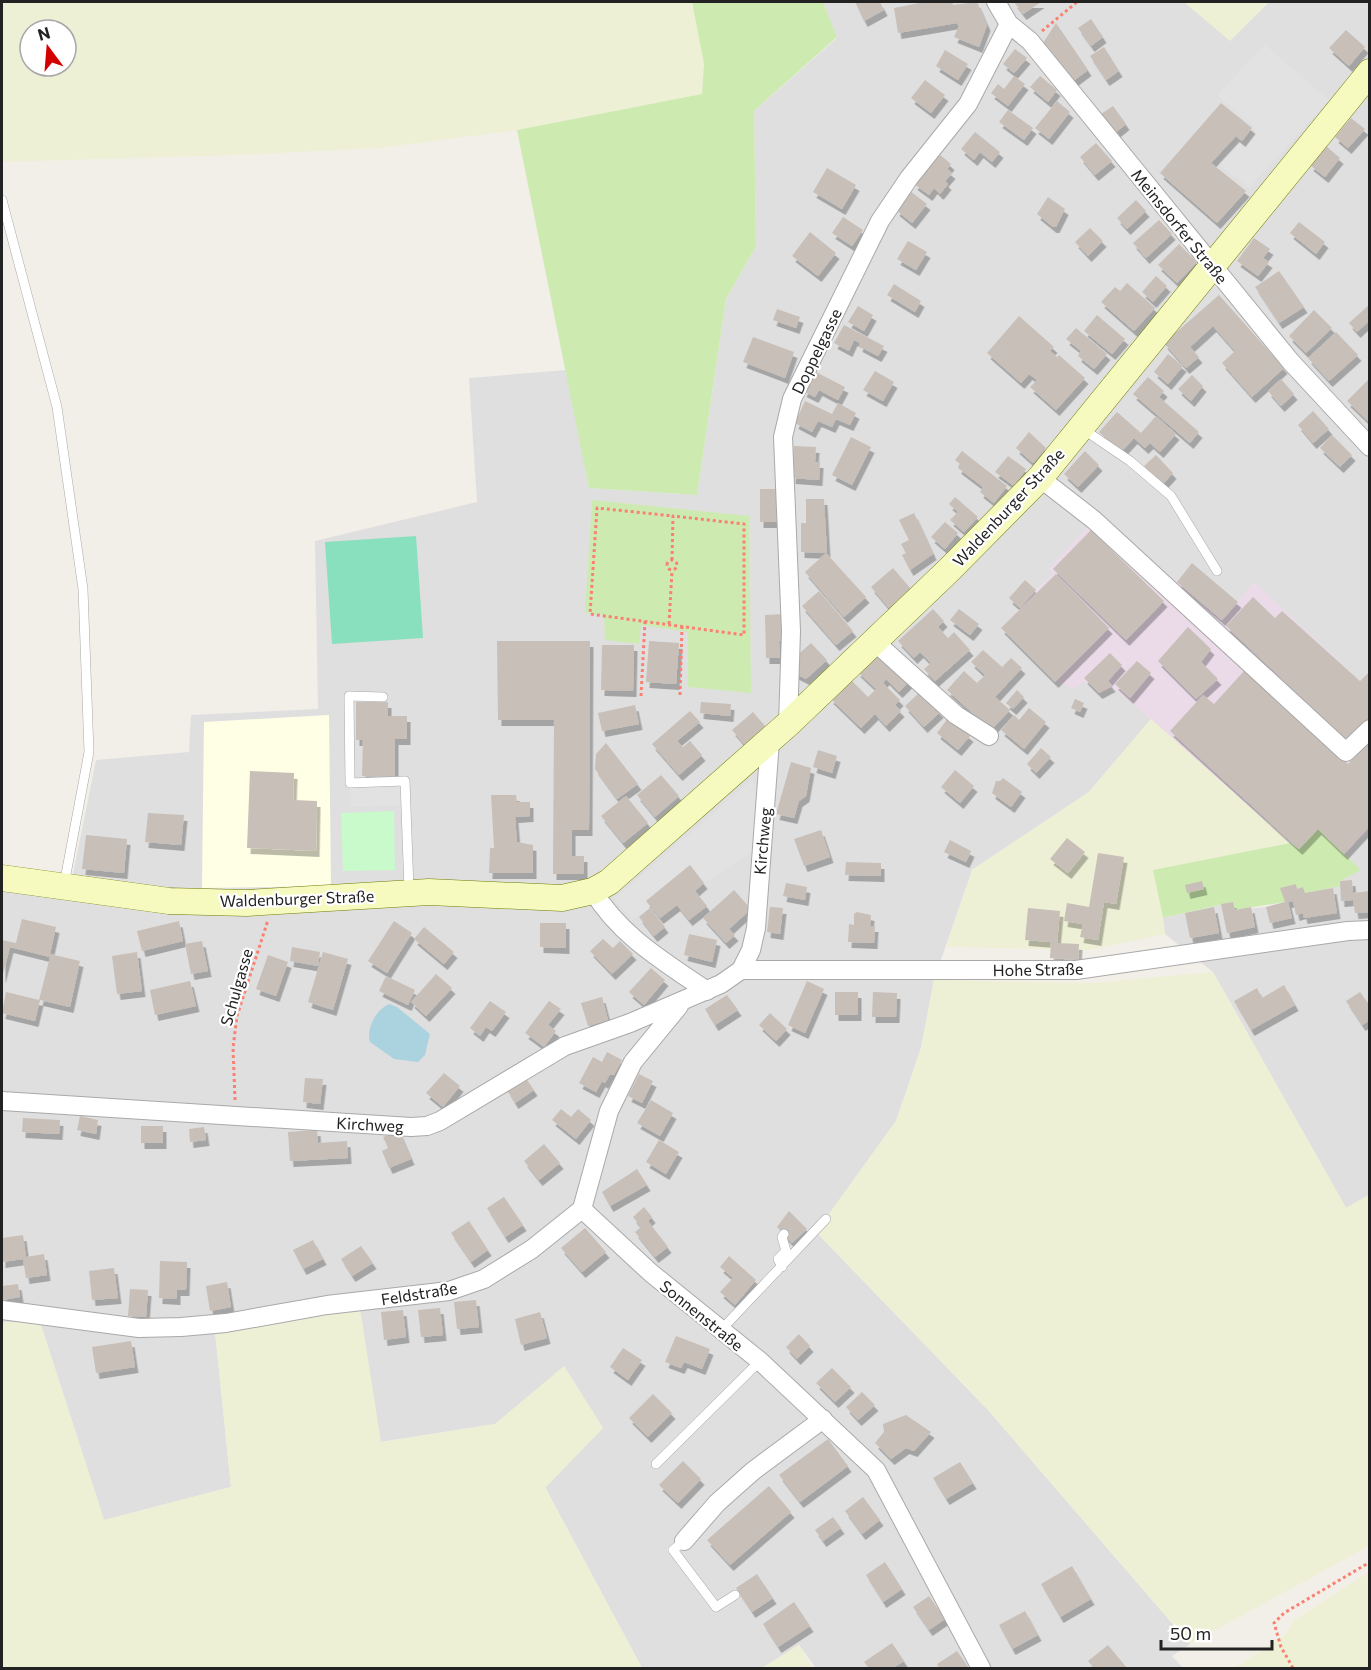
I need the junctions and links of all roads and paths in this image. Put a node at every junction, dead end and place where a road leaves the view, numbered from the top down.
1 (996, 2) edge
2 (1077, 2) edge
3 (1009, 24) junction
4 (1030, 41) junction
5 (1370, 72) edge
6 (2, 200) edge
7 (1211, 264) junction
8 (1081, 428) junction
9 (1370, 447) edge
10 (1040, 478) junction
11 (674, 516) junction
12 (1217, 571) dead end
13 (645, 621) junction
14 (669, 624) junction
15 (682, 626) junction
16 (876, 642) junction
17 (680, 695) dead end
18 (641, 696) dead end
19 (383, 697) dead end
20 (1370, 729) edge
21 (779, 733) junction
22 (989, 736) dead end
23 (2, 878) edge
24 (64, 886) junction
25 (593, 891) junction
26 (409, 892) junction
27 (274, 901) junction
28 (1370, 930) edge
29 (741, 970) junction
30 (707, 991) junction
31 (684, 1001) junction
32 (2, 1101) edge
33 (236, 1117) junction
34 (582, 1209) junction
35 (826, 1219) dead end
36 (784, 1234) dead end
37 (782, 1267) junction
38 (2, 1310) edge
39 (721, 1330) junction
40 (760, 1361) junction
41 (824, 1419) junction
42 (656, 1464) dead end
43 (684, 1541) joint
44 (1370, 1562) edge
45 (735, 1595) dead end
46 (981, 1668) edge
47 (1293, 1668) edge

1 - 3 street, Meinsdorfer Straße
2 - 4 path
3 - 4 street, Meinsdorfer Straße
3 - 21 street, Doppelgasse
4 - 7 street, Meinsdorfer Straße
5 - 7 main road, Waldenburger Straße
6 - 24 lane
7 - 8 main road, Waldenburger Straße
7 - 9 street, Meinsdorfer Straße
8 - 10 main road, Waldenburger Straße
8 - 12 lane
10 - 16 main road, Waldenburger Straße
10 - 20 street
11 - 13 path
11 - 14 path
11 - 15 path
13 - 14 path
13 - 18 path
14 - 15 path
15 - 17 path
16 - 21 main road, Waldenburger Straße
16 - 22 street
19 - 26 lane
21 - 25 main road, Waldenburger Straße
21 - 29 street, Kirchweg
23 - 24 main road, Waldenburger Straße
24 - 27 main road, Waldenburger Straße
25 - 26 main road, Waldenburger Straße
25 - 30 street
26 - 27 main road, Waldenburger Straße
27 - 33 path, Schulgasse
28 - 29 street, Hohe Straße
29 - 30 street, Kirchweg
30 - 31 street, Kirchweg
31 - 33 street, Kirchweg
31 - 34 street
32 - 33 street, Kirchweg
34 - 38 street, Feldstraße
34 - 39 street, Sonnenstraße
35 - 37 lane
36 - 37 lane
37 - 39 lane
39 - 40 street, Sonnenstraße
40 - 41 street, Sonnenstraße
40 - 42 lane
41 - 43 street
41 - 46 street, Sonnenstraße
43 - 45 lane
44 - 47 path

